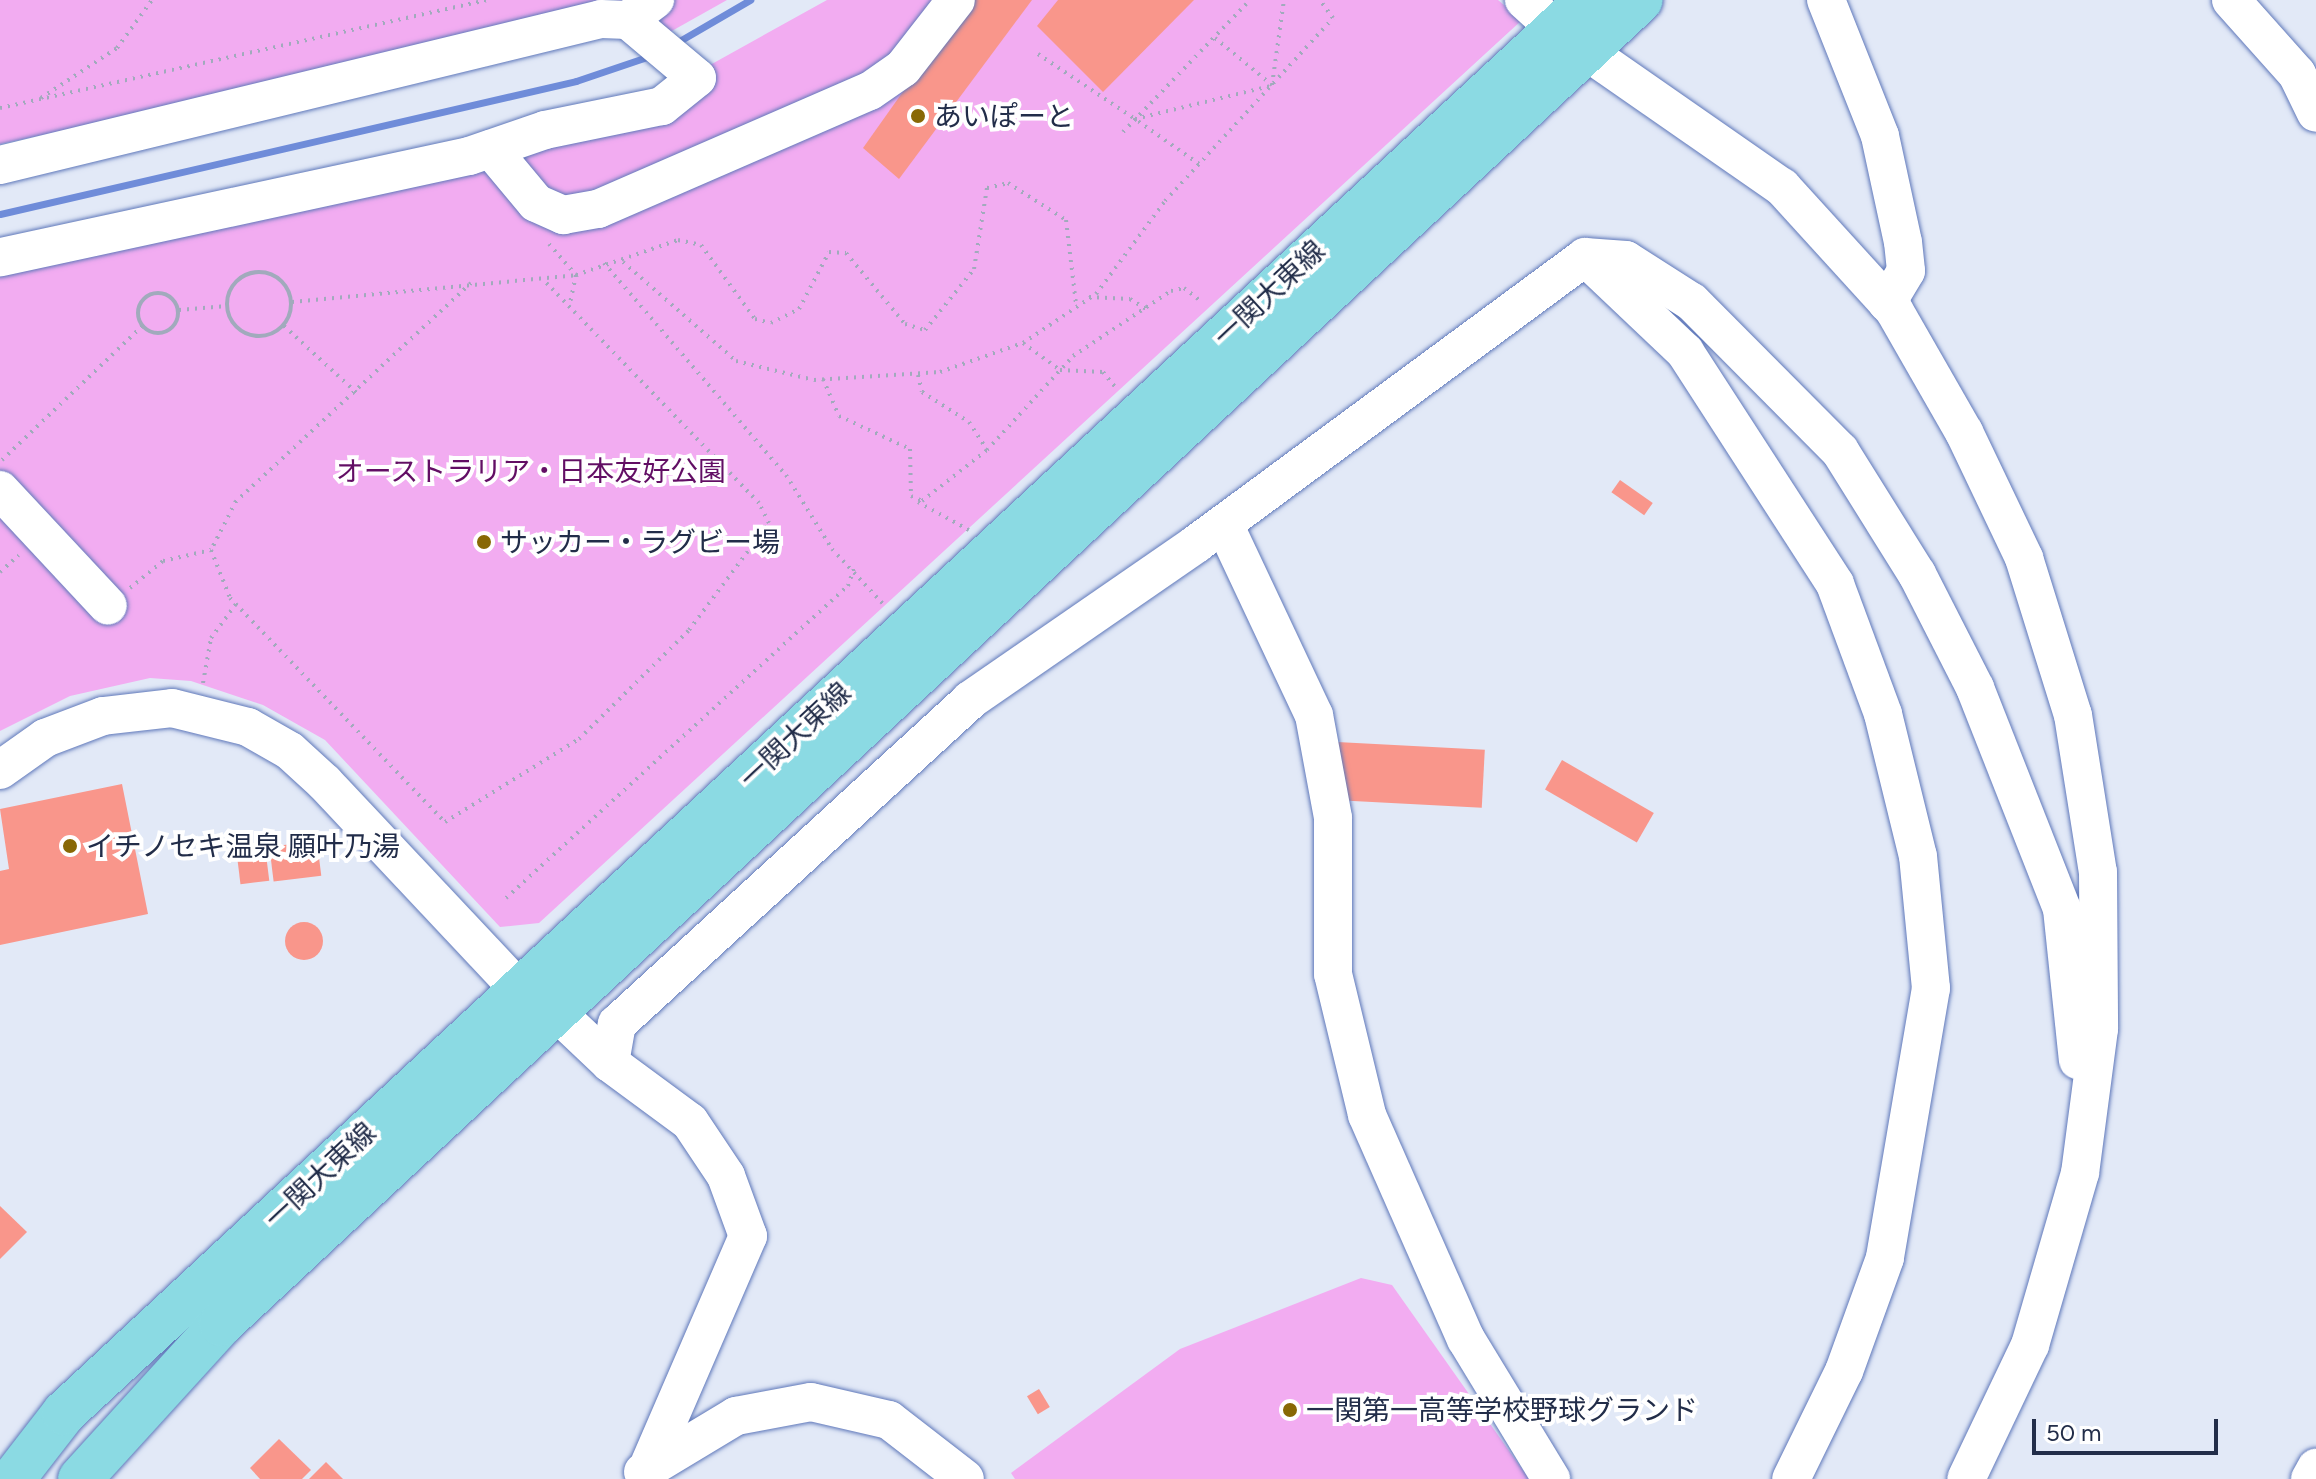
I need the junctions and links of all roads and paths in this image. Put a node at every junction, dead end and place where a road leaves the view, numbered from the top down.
1 (152, 0) edge
2 (487, 0) edge
3 (956, 0) edge
4 (1250, 0) edge
5 (1284, 0) edge
6 (1320, 0) edge
7 (1524, 0) edge
8 (1826, 0) edge
9 (2231, 0) edge
10 (642, 10) edge
11 (1598, 20) edge
12 (1215, 37) junction
13 (1038, 54) dead end
14 (1272, 85) junction
15 (2316, 113) edge
16 (1135, 119) junction
17 (1123, 132) dead end
18 (491, 149) junction
19 (1199, 164) junction
20 (0, 165) edge
21 (0, 257) edge
22 (1585, 257) junction
23 (623, 262) junction
24 (604, 263) junction
25 (543, 279) junction
26 (471, 283) junction
27 (1089, 297) junction
28 (292, 302) junction
29 (1202, 302) dead end
30 (1887, 303) junction
31 (1076, 304) junction
32 (227, 306) junction
33 (1146, 309) junction
34 (179, 310) junction
35 (142, 326) junction
36 (284, 326) junction
37 (1023, 343) junction
38 (1060, 370) junction
39 (918, 375) junction
40 (823, 379) junction
41 (1121, 393) dead end
42 (358, 394) junction
43 (987, 450) junction
44 (0, 462) edge
45 (0, 490) edge
46 (916, 502) junction
47 (1224, 524) junction
48 (971, 531) dead end
49 (211, 550) junction
50 (855, 566) junction
51 (236, 604) junction
52 (108, 606) joint
53 (887, 609) dead end
54 (202, 690) dead end
55 (0, 770) edge
56 (506, 898) dead end
57 (537, 1000) junction
58 (610, 1063) junction
59 (2085, 1135) junction
60 (2316, 1468) edge
61 (643, 1472) edge
62 (13, 1479) edge
63 (80, 1479) edge
64 (965, 1479) edge
65 (1551, 1479) edge
66 (1791, 1479) edge
67 (1966, 1479) edge
68 (2310, 1479) edge

1 - 2 path
3 - 18 street
4 - 12 path
5 - 14 path
6 - 14 path
7 - 11 street
8 - 30 street
9 - 15 street
10 - 18 street
10 - 20 street
11 - 30 street
11 - 57 main road, 一関大東線
12 - 14 path
12 - 16 path
13 - 16 path
14 - 16 path
14 - 19 path
16 - 17 path
16 - 19 path
18 - 21 street
19 - 27 path
22 - 47 street
22 - 59 street
22 - 66 street
23 - 24 path
23 - 31 path
23 - 40 path
24 - 25 path
24 - 50 path
25 - 26 path
25 - 51 path
26 - 28 path
26 - 42 path
27 - 31 path
27 - 33 path
28 - 32 path
28 - 36 path
29 - 33 path
30 - 59 street
31 - 37 path
32 - 34 path
32 - 36 path
33 - 38 path
34 - 35 path
34 - 35 path
35 - 44 path
36 - 42 path
37 - 38 path
37 - 39 path
38 - 41 path
38 - 43 path
39 - 40 path
39 - 43 path
40 - 46 path
42 - 49 path
43 - 46 path
45 - 52 street
46 - 48 path
47 - 58 street
47 - 65 street
49 - 51 path
49 - 52 path
50 - 53 path
50 - 56 path
51 - 54 path
55 - 57 street
57 - 58 street
57 - 62 main road, 一関大東線
57 - 63 main road, 一関大東線
58 - 61 street
59 - 67 street
60 - 68 street
61 - 64 street

